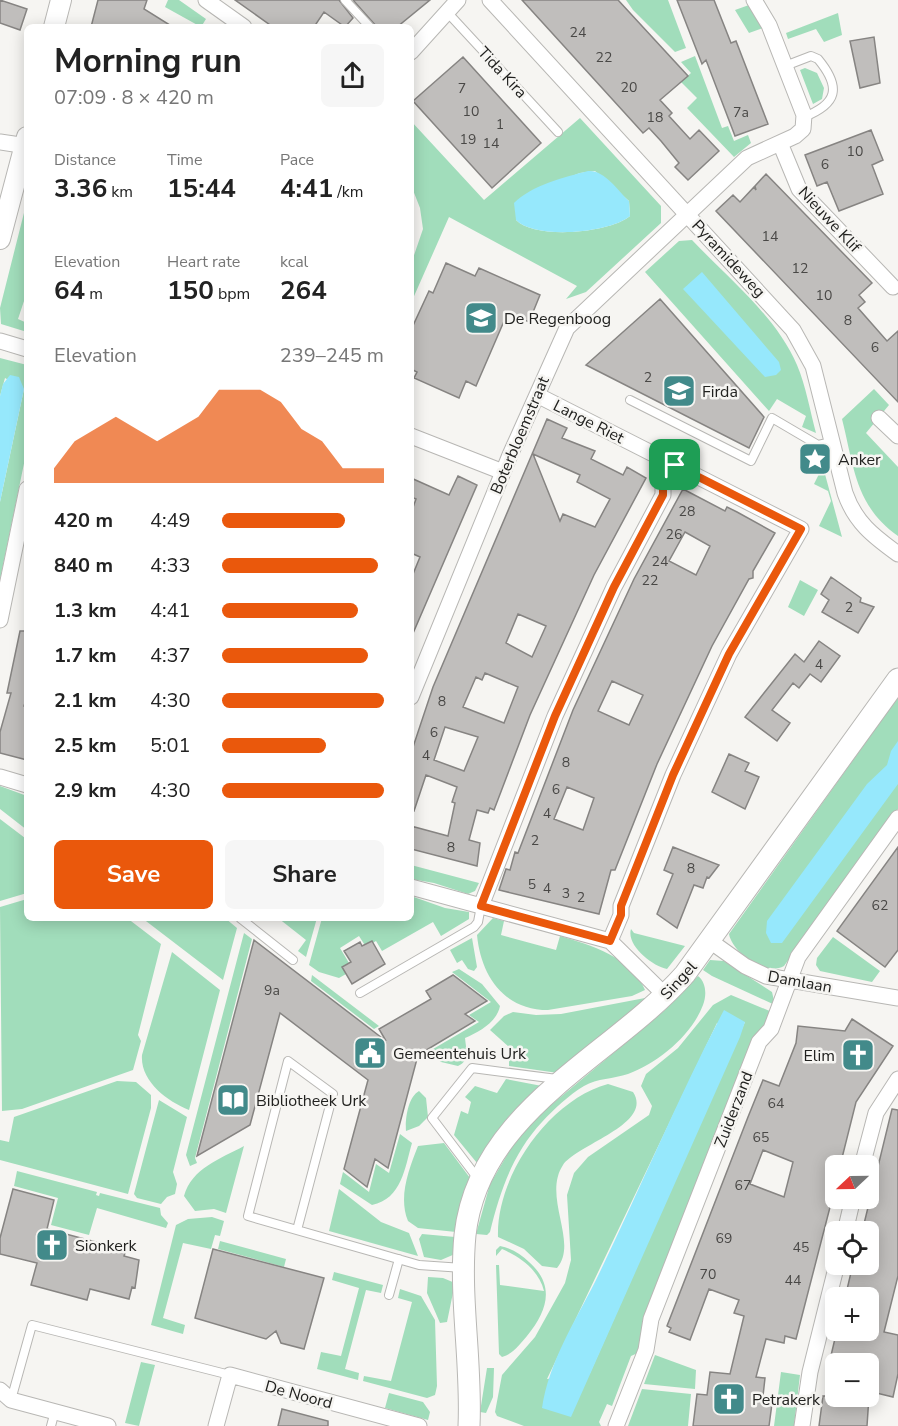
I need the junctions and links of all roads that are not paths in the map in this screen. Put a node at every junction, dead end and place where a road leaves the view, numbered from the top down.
1 (61, 0) edge
2 (206, 0) edge
3 (345, 0) edge
4 (458, 0) edge
5 (490, 0) edge
6 (754, 0) edge
7 (447, 12) junction
8 (55, 24) edge
9 (240, 24) edge
10 (367, 24) edge
11 (414, 49) edge
12 (785, 66) junction
13 (804, 117) junction
14 (558, 132) dead end
15 (0, 142) edge
16 (24, 142) edge
17 (780, 143) junction
18 (24, 149) edge
19 (687, 214) junction
20 (0, 239) edge
21 (893, 286) dead end
22 (0, 341) edge
23 (24, 348) edge
24 (537, 395) junction
25 (630, 400) dead end
26 (879, 418) dead end
27 (898, 436) edge
28 (414, 437) edge
29 (832, 442) junction
30 (675, 465) junction
31 (503, 472) junction
32 (24, 504) edge
33 (898, 554) edge
34 (0, 620) edge
35 (898, 679) edge
36 (414, 690) edge
37 (0, 777) edge
38 (24, 783) edge
39 (898, 818) edge
40 (414, 888) edge
41 (481, 906) junction
42 (244, 921) edge
43 (610, 941) junction
44 (710, 941) junction
45 (293, 960) dead end
46 (788, 980) junction
47 (360, 993) dead end
48 (665, 995) junction
49 (898, 998) edge
50 (898, 1079) edge
51 (565, 1080) junction
52 (865, 1155) edge
53 (480, 1181) junction
54 (297, 1230) junction
55 (399, 1259) junction
56 (464, 1268) junction
57 (834, 1275) edge
58 (389, 1296) dead end
59 (230, 1375) junction
60 (5, 1395) edge
61 (53, 1419) edge
62 (108, 1426) edge
63 (216, 1426) edge
64 (420, 1426) edge
65 (469, 1426) edge
66 (616, 1426) edge
67 (802, 1426) edge

1 - 8 street
2 - 9 street
3 - 10 lane
4 - 7 street
5 - 19 street, Pyramideweg
6 - 12 street
7 - 11 street
7 - 14 lane, Tida Kira
12 - 13 street
12 - 13 lane
13 - 17 street
15 - 16 street
17 - 19 street
17 - 21 street, Nieuwe Klif
18 - 20 street
19 - 24 street, Boterbloemstraat
19 - 29 street, Pyramideweg
22 - 23 street
24 - 30 street, Lange Riet
24 - 31 street, Boterbloemstraat
25 - 29 lane
26 - 27 street
28 - 31 street
29 - 33 street, Pyramideweg
30 - 41 street
30 - 43 street, Lange Riet
31 - 36 street, Boterbloemstraat
32 - 34 street
35 - 44 main road, Singel
37 - 38 street
39 - 46 street, Zuiderzand
40 - 41 street
41 - 43 street
41 - 47 lane
42 - 45 lane
43 - 48 street
44 - 46 street, Damlaan
44 - 48 main road, Singel
46 - 49 street, Damlaan
46 - 66 street, Zuiderzand
48 - 51 main road, Singel
50 - 52 street
51 - 53 main road, Singel
51 - 53 lane
53 - 56 main road, Singel
54 - 54 lane
54 - 55 lane
55 - 56 lane
55 - 58 lane
56 - 65 main road, Singel
57 - 67 street
59 - 60 lane
59 - 63 street
59 - 64 street, De Noord
60 - 61 street
61 - 62 street

